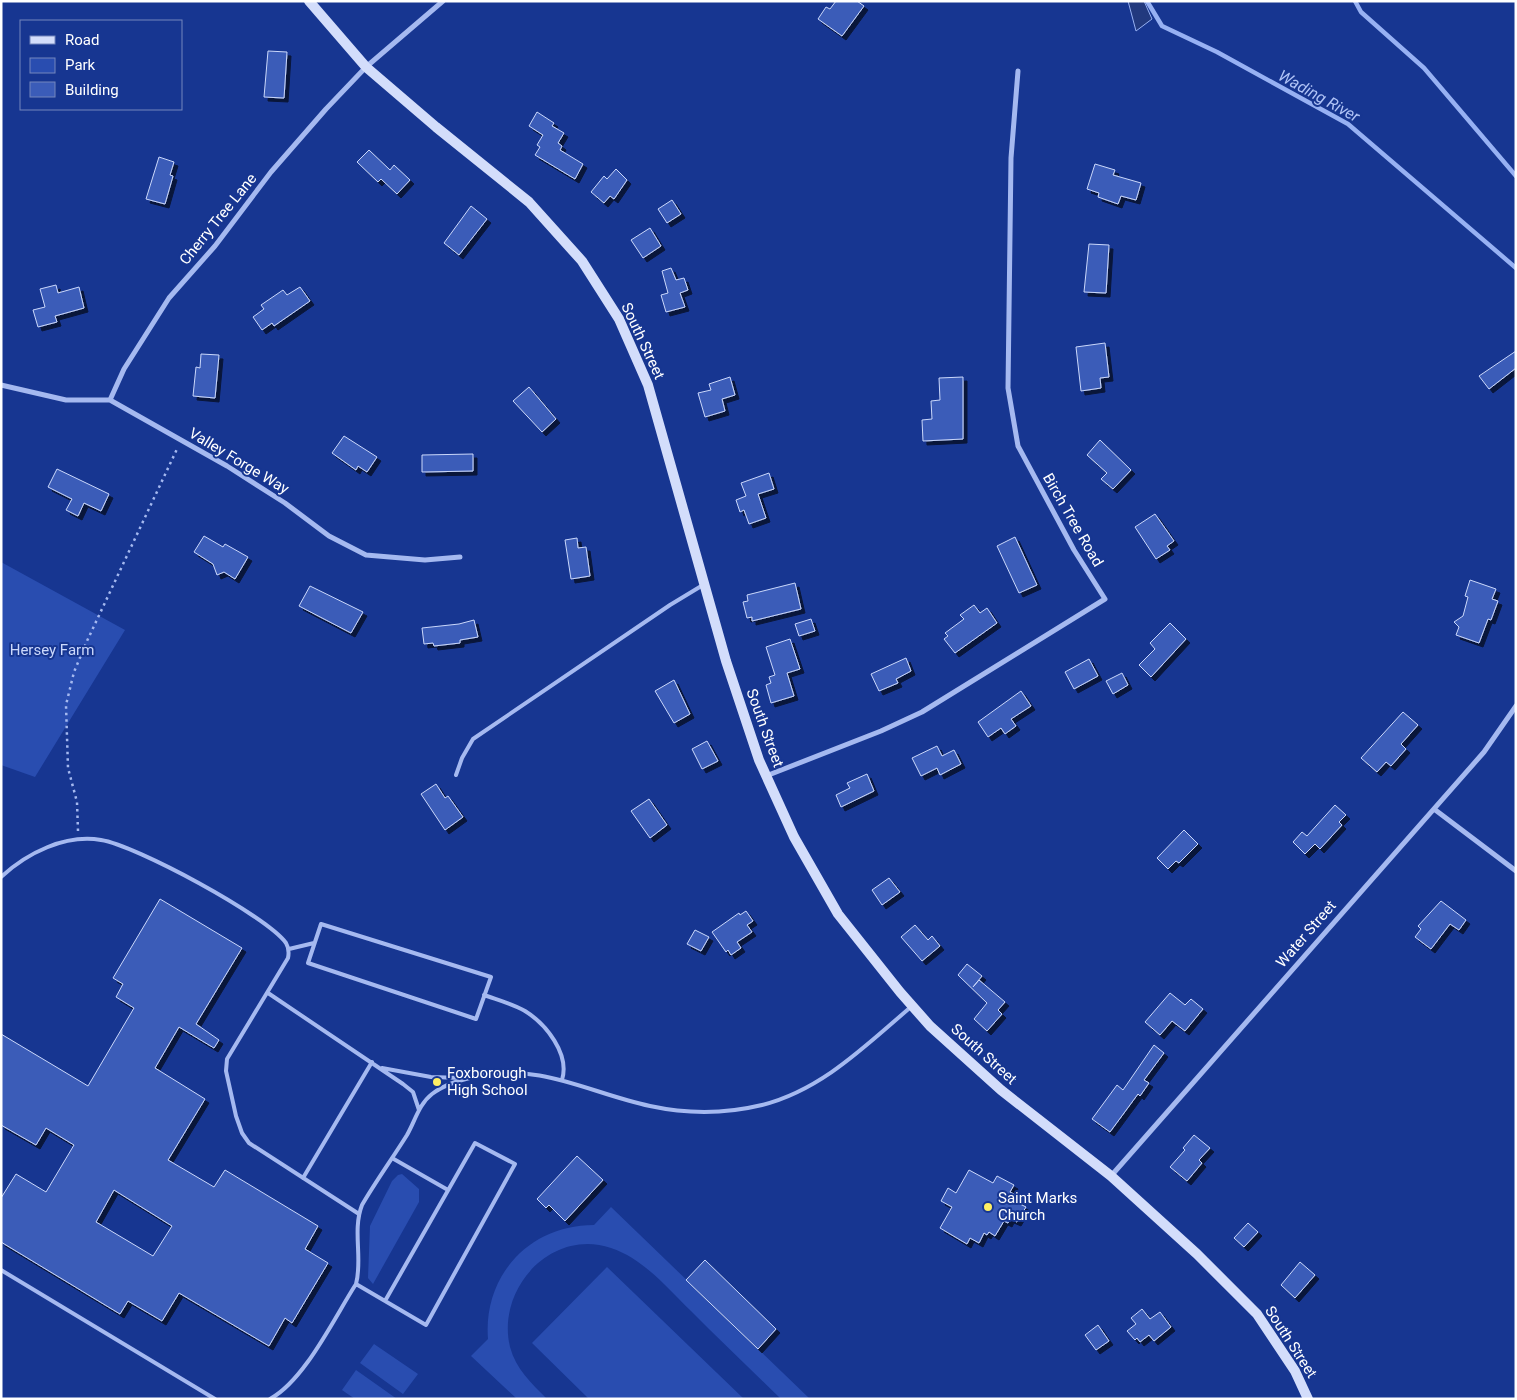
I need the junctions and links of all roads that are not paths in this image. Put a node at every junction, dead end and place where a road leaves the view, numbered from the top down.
1 (309, 1) edge
2 (443, 1) edge
3 (366, 67) junction
4 (1018, 71) dead end
5 (1, 385) edge
6 (110, 400) junction
7 (460, 557) dead end
8 (705, 584) junction
9 (1516, 706) edge
10 (456, 775) dead end
11 (766, 776) junction
12 (1434, 809) junction
13 (1516, 871) edge
14 (1, 877) edge
15 (314, 943) junction
16 (289, 949) junction
17 (268, 994) junction
18 (484, 996) junction
19 (912, 1006) junction
20 (372, 1062) junction
21 (380, 1068) junction
22 (469, 1078) junction
23 (562, 1080) junction
24 (419, 1110) junction
25 (392, 1158) junction
26 (1111, 1176) junction
27 (303, 1178) junction
28 (448, 1190) junction
29 (359, 1214) junction
30 (1, 1270) edge
31 (356, 1284) junction
32 (385, 1301) junction
33 (215, 1399) edge
34 (270, 1399) edge
35 (1308, 1399) edge

1 - 3 main road, South Street
2 - 3 street, Cherry Tree Lane
3 - 6 street, Cherry Tree Lane
3 - 8 main road, South Street
4 - 11 street, Birch Tree Road
5 - 6 street, Valley Forge Way
6 - 7 street, Valley Forge Way
8 - 10 lane
8 - 11 main road, South Street
9 - 12 street, Water Street
11 - 19 main road, South Street
12 - 13 street
12 - 26 street, Water Street
14 - 16 lane
15 - 16 lane
15 - 18 lane
15 - 18 lane
16 - 17 lane
17 - 20 lane
17 - 27 lane
18 - 23 lane
19 - 23 lane
19 - 26 main road, South Street
20 - 21 lane
20 - 27 lane
21 - 22 lane
21 - 24 lane
22 - 23 lane
22 - 24 lane
24 - 25 lane
25 - 28 lane
25 - 29 lane
26 - 35 main road, South Street
27 - 29 lane
28 - 32 lane
28 - 32 lane
29 - 31 lane
30 - 33 lane
31 - 32 lane
31 - 34 lane

